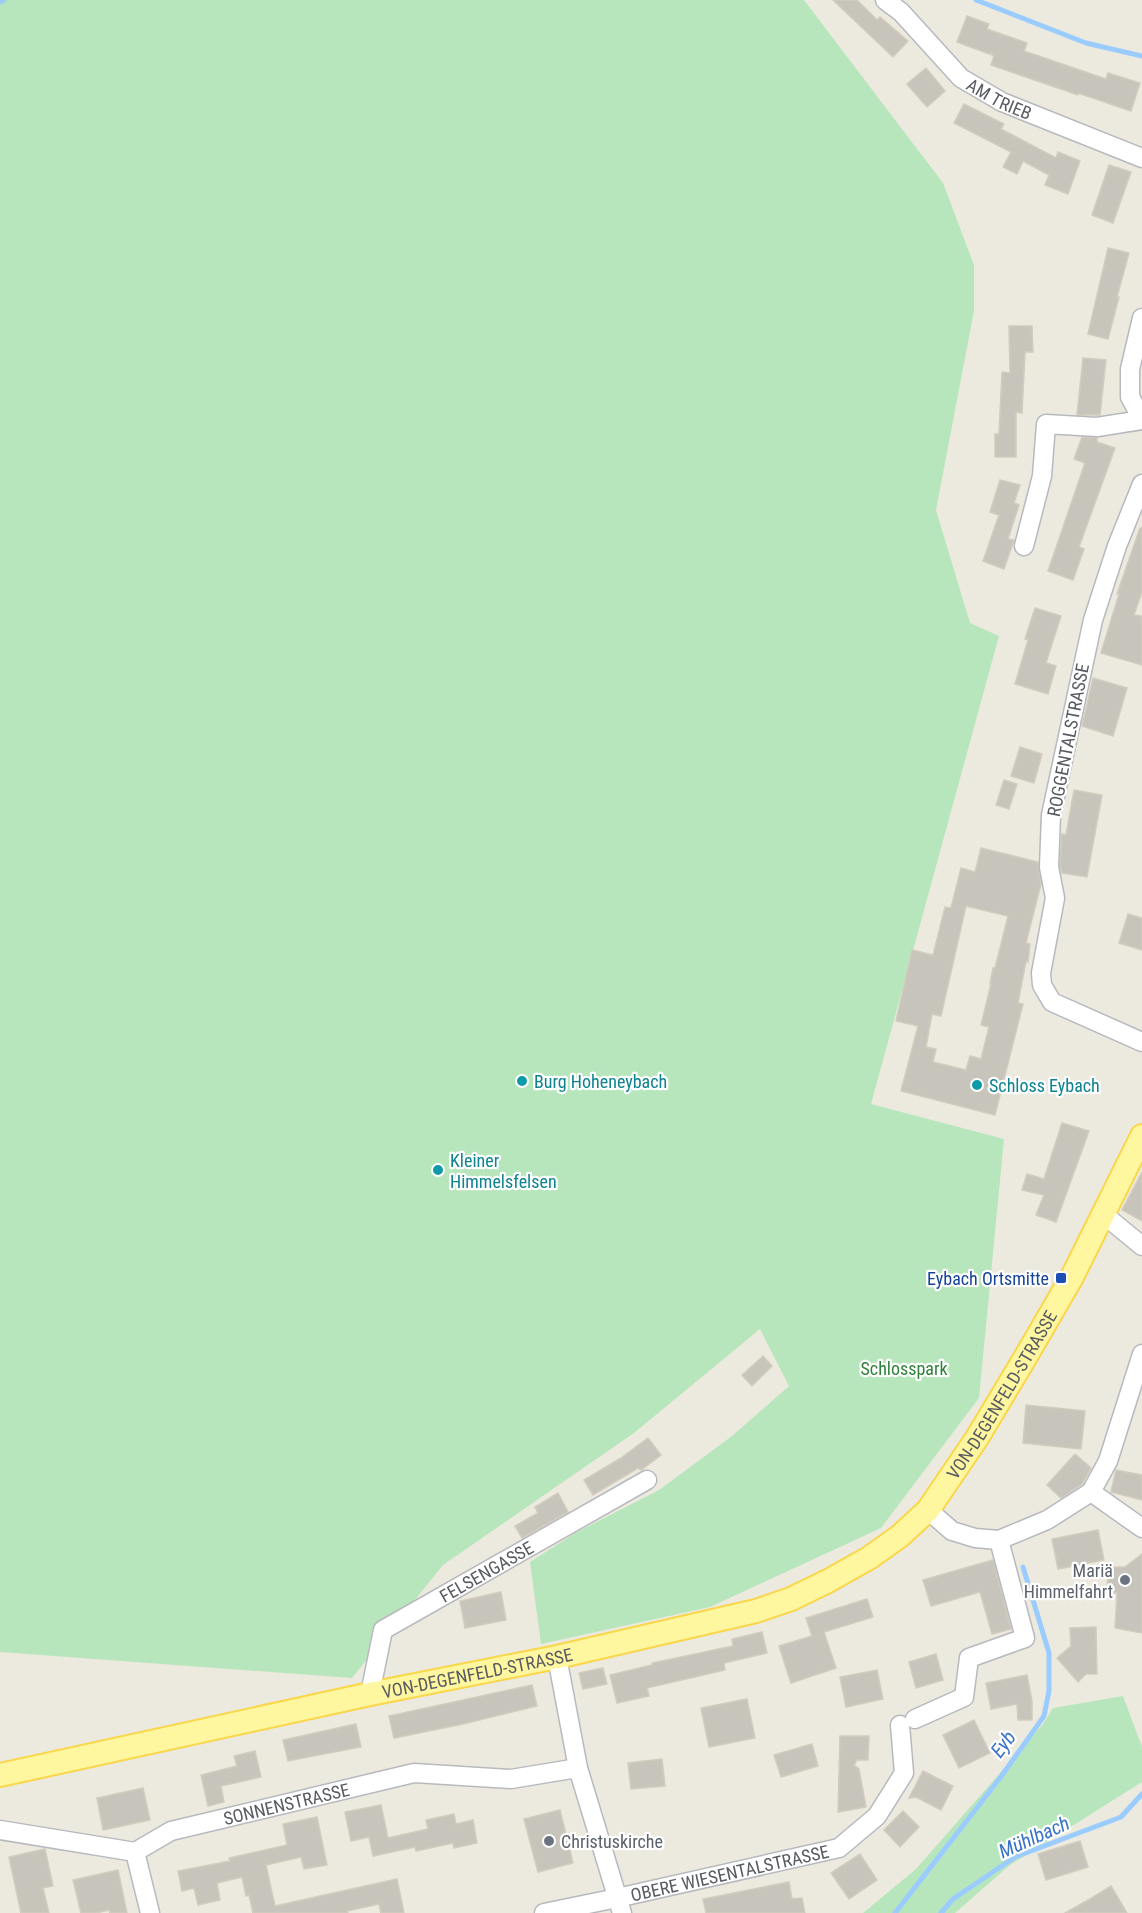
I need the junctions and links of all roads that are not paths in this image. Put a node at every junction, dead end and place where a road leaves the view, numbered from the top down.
1 (885, 0) edge
2 (1142, 158) edge
3 (1142, 318) edge
4 (1142, 420) edge
5 (1142, 484) edge
6 (1024, 546) dead end
7 (1142, 1042) edge
8 (1142, 1136) edge
9 (1103, 1214) junction
10 (1142, 1246) edge
11 (1142, 1354) edge
12 (647, 1480) dead end
13 (1091, 1492) junction
14 (928, 1510) junction
15 (1142, 1528) edge
16 (999, 1540) junction
17 (557, 1657) junction
18 (370, 1694) junction
19 (578, 1768) junction
20 (0, 1775) edge
21 (0, 1830) edge
22 (135, 1852) junction
23 (620, 1906) edge
24 (150, 1913) edge
25 (544, 1913) edge

1 - 2 street, AM TRIEB
3 - 4 street
4 - 6 street
5 - 7 street, ROGGENTALSTRASSE
8 - 9 main road, VON-DEGENFELD-STRASSE
9 - 10 street
9 - 14 main road, VON-DEGENFELD-STRASSE
11 - 13 street
12 - 18 street, FELSENGASSE
13 - 15 street
13 - 16 street
14 - 16 street
14 - 17 main road, VON-DEGENFELD-STRASSE
16 - 23 street, OBERE WIESENTALSTRASSE
17 - 18 main road, VON-DEGENFELD-STRASSE
17 - 19 street
18 - 20 main road, VON-DEGENFELD-STRASSE
19 - 22 street, SONNENSTRASSE
19 - 23 street
21 - 22 street
22 - 24 street
23 - 25 street, OBERE WIESENTALSTRASSE

